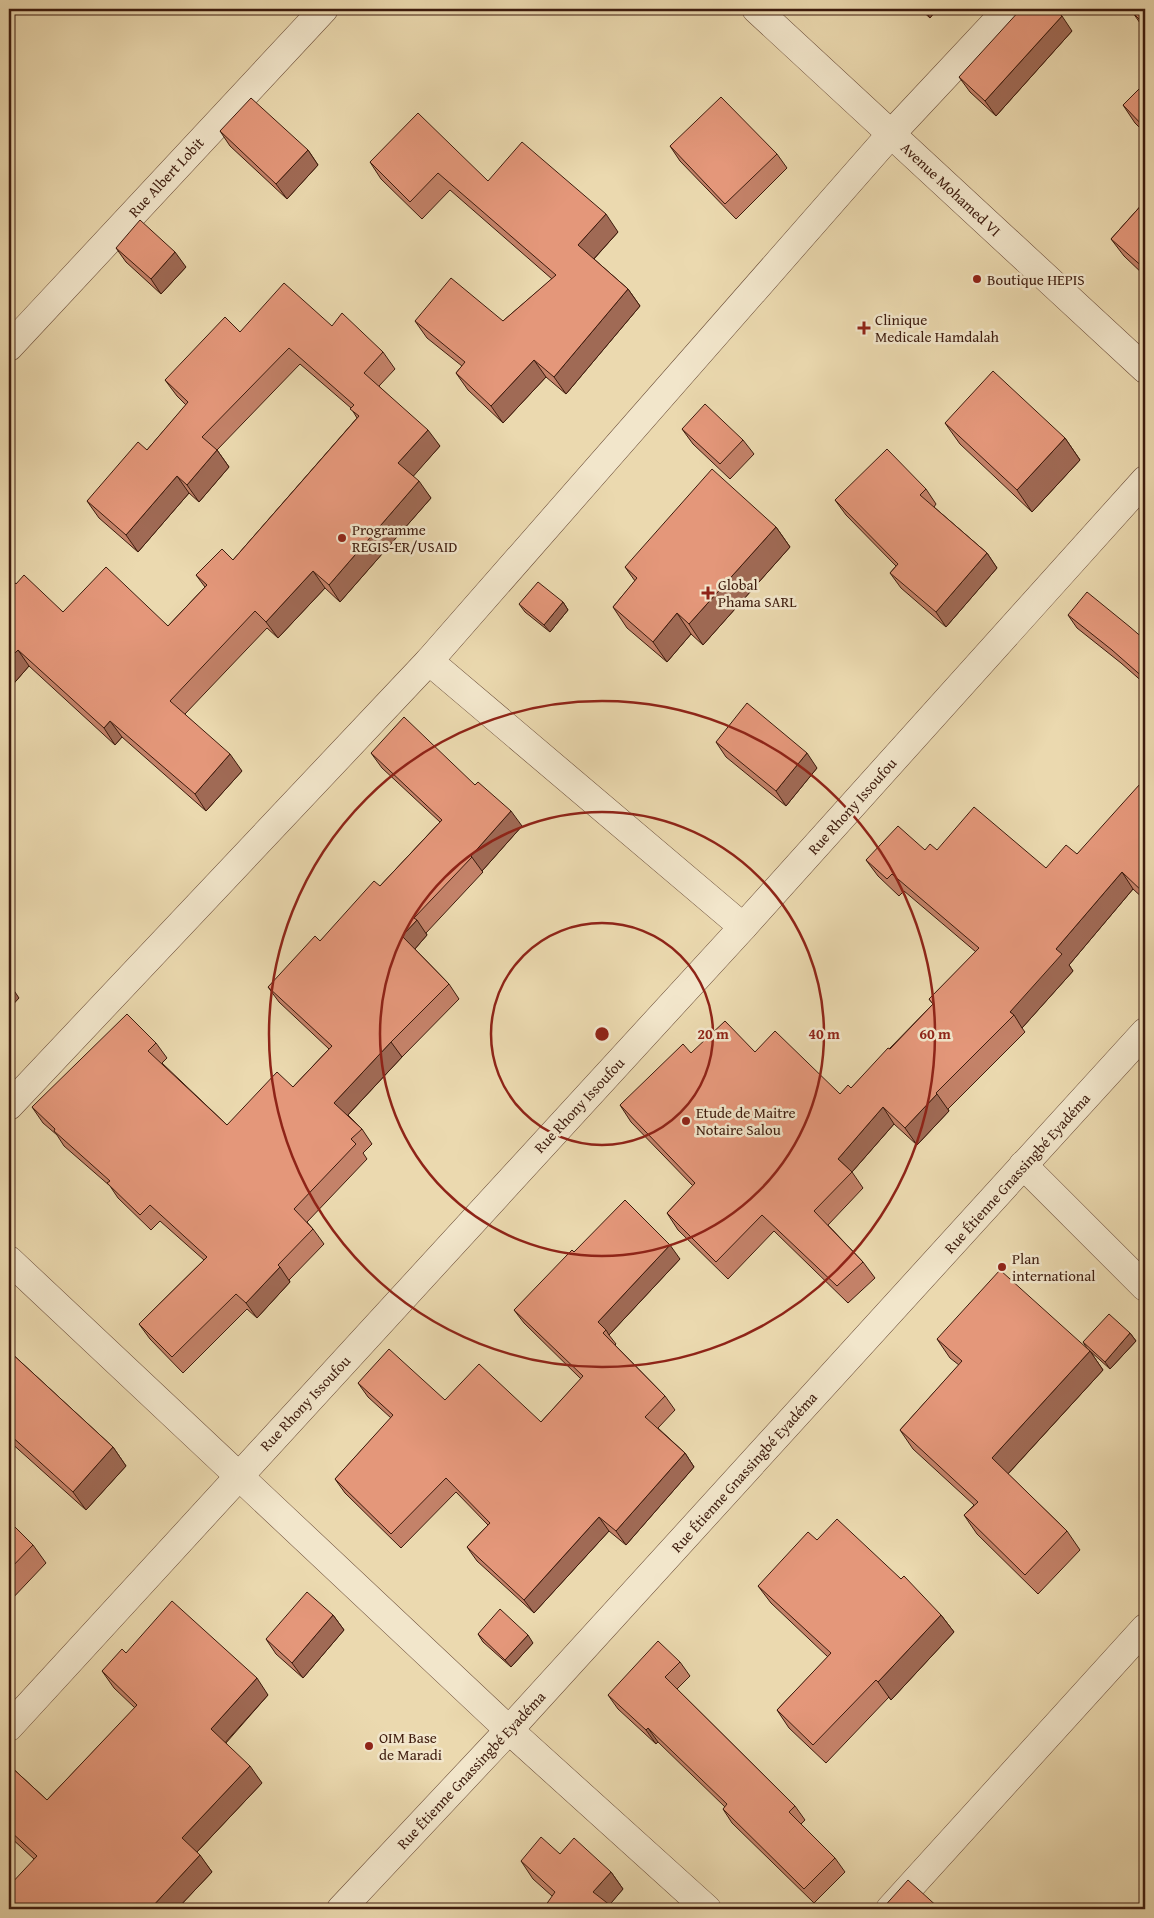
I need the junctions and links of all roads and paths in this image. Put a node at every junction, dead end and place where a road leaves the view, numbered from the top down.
1 (324, 9) edge
2 (756, 9) edge
3 (1008, 9) edge
4 (891, 134) junction
5 (9, 347) edge
6 (1145, 369) edge
7 (1145, 480) edge
8 (429, 661) junction
9 (743, 926) junction
10 (1145, 1032) edge
11 (9, 1106) edge
12 (1024, 1166) junction
13 (9, 1260) edge
14 (1145, 1286) edge
15 (238, 1477) junction
16 (1145, 1628) edge
17 (9, 1727) edge
18 (509, 1730) junction
19 (341, 1909) edge
20 (707, 1909) edge
21 (890, 1909) edge

1 - 5 street, Rue Albert Lobit
2 - 4 street, Avenue Mohamed VI
3 - 4 street
4 - 6 street, Avenue Mohamed VI
4 - 8 street
7 - 9 street, Rue Rhony Issoufou
8 - 9 street
8 - 11 street
9 - 15 street, Rue Rhony Issoufou
10 - 12 street, Rue Étienne Gnassingbé Eyadéma
12 - 14 street
12 - 18 street, Rue Étienne Gnassingbé Eyadéma
13 - 15 street
15 - 17 street, Rue Rhony Issoufou
15 - 18 street
16 - 21 street
18 - 19 street, Rue Étienne Gnassingbé Eyadéma
18 - 20 street

